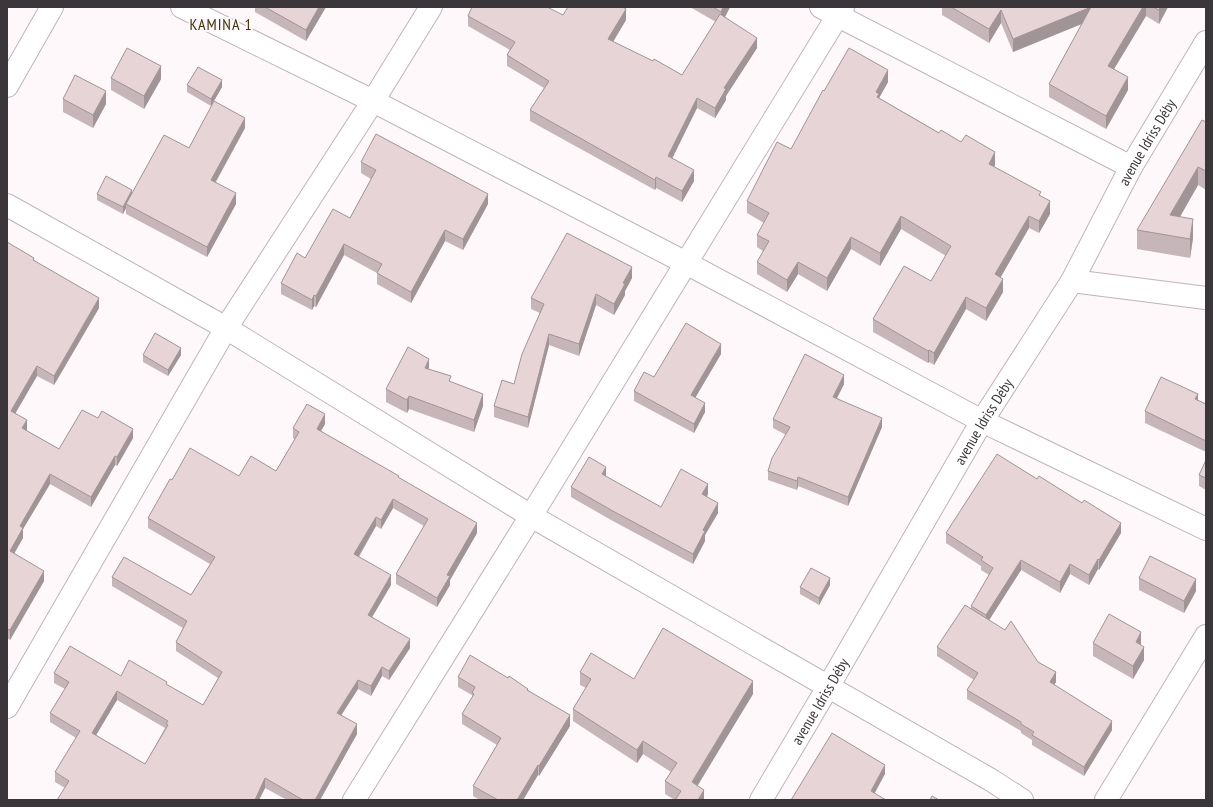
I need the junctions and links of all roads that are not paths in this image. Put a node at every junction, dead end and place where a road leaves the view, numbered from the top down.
1 (52, 7) edge
2 (182, 7) edge
3 (431, 7) edge
4 (834, 10) edge
5 (1206, 42) edge
6 (7, 86) edge
7 (373, 100) junction
8 (1132, 167) junction
9 (7, 205) edge
10 (686, 263) junction
11 (1072, 281) junction
12 (1206, 298) edge
13 (226, 328) junction
14 (982, 421) junction
15 (531, 516) junction
16 (1206, 530) edge
17 (1206, 636) edge
18 (828, 687) junction
19 (7, 707) edge
20 (354, 800) edge
21 (761, 800) edge
22 (1022, 800) edge
23 (1106, 800) edge

1 - 6 street
2 - 7 street
3 - 7 street
4 - 8 street
4 - 10 street
5 - 8 street, avenue Idriss Déby
7 - 10 street
7 - 13 street
8 - 11 street, avenue Idriss Déby
9 - 13 street
10 - 14 street
10 - 15 street
11 - 12 street
11 - 14 street, avenue Idriss Déby
13 - 15 street
13 - 19 street
14 - 16 street
14 - 18 street, avenue Idriss Déby
15 - 18 street
15 - 20 street
17 - 23 street
18 - 21 street, avenue Idriss Déby
18 - 22 street

